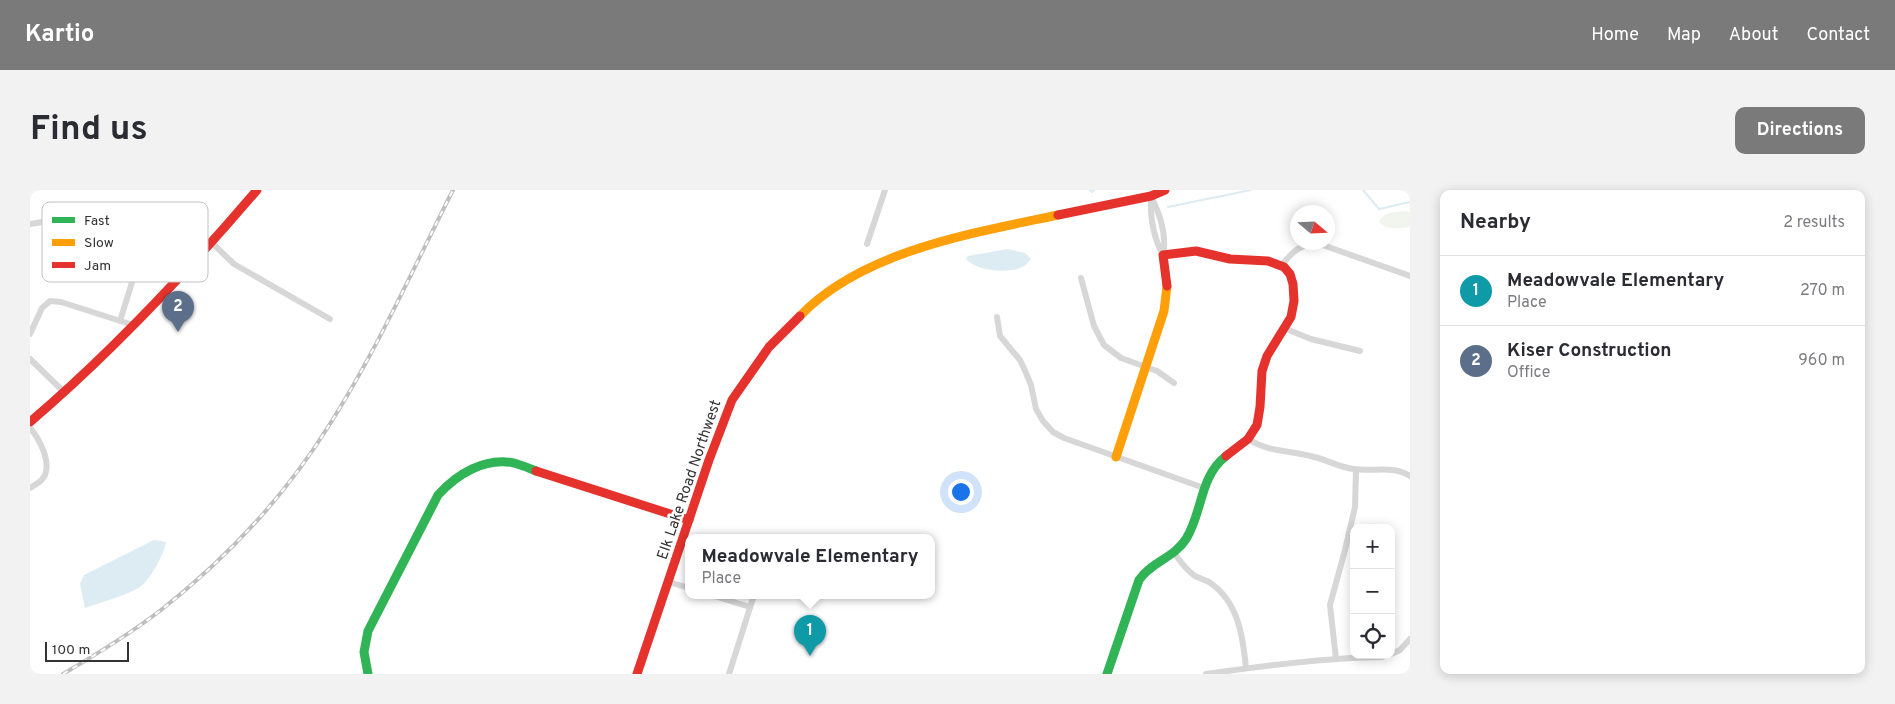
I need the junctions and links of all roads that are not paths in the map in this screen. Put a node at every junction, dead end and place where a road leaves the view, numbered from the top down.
1 (256, 190) edge
2 (885, 190) edge
3 (1165, 190) edge
4 (1150, 193) edge
5 (211, 242) junction
6 (867, 244) dead end
7 (208, 245) edge
8 (1163, 255) junction
9 (1282, 265) junction
10 (1410, 276) edge
11 (1081, 278) dead end
12 (132, 282) edge
13 (173, 282) edge
14 (997, 317) dead end
15 (330, 319) dead end
16 (120, 321) junction
17 (133, 325) junction
18 (1286, 329) junction
19 (30, 334) edge
20 (1360, 352) dead end
21 (30, 359) edge
22 (1146, 367) junction
23 (1174, 383) dead end
24 (65, 393) junction
25 (30, 422) edge
26 (30, 428) edge
27 (1248, 439) junction
28 (1116, 457) junction
29 (1356, 470) junction
30 (1410, 476) edge
31 (30, 488) edge
32 (1204, 488) junction
33 (689, 520) junction
34 (1174, 553) junction
35 (668, 582) junction
36 (685, 587) edge
37 (724, 599) edge
38 (753, 599) edge
39 (750, 607) junction
40 (1410, 639) edge
41 (1395, 652) edge
42 (1350, 658) edge
43 (1336, 659) junction
44 (1246, 668) junction
45 (368, 674) edge
46 (637, 674) edge
47 (729, 674) edge
48 (1107, 674) edge
49 (1206, 674) edge

1 - 5 street
2 - 6 street
3 - 4 street, Elk Lake Road Northwest
4 - 8 street
4 - 33 street, Elk Lake Road Northwest
5 - 7 street
5 - 15 street
8 - 9 street
8 - 22 street
9 - 10 street
9 - 18 street
11 - 22 street
12 - 16 street
13 - 17 street
14 - 28 street
16 - 17 street
16 - 19 street
17 - 24 street
18 - 20 street
18 - 27 street
21 - 24 street
22 - 23 street
22 - 28 street
24 - 25 street
26 - 31 street
27 - 29 street
27 - 32 street
28 - 32 street
29 - 30 street
29 - 43 street
32 - 34 street
33 - 35 street, Elk Lake Road Northwest
33 - 45 street
34 - 44 street
34 - 48 street
35 - 36 street
35 - 46 street, Elk Lake Road Northwest
37 - 39 street
38 - 39 street
39 - 47 street
40 - 41 street
42 - 43 street
43 - 44 street
44 - 49 street

